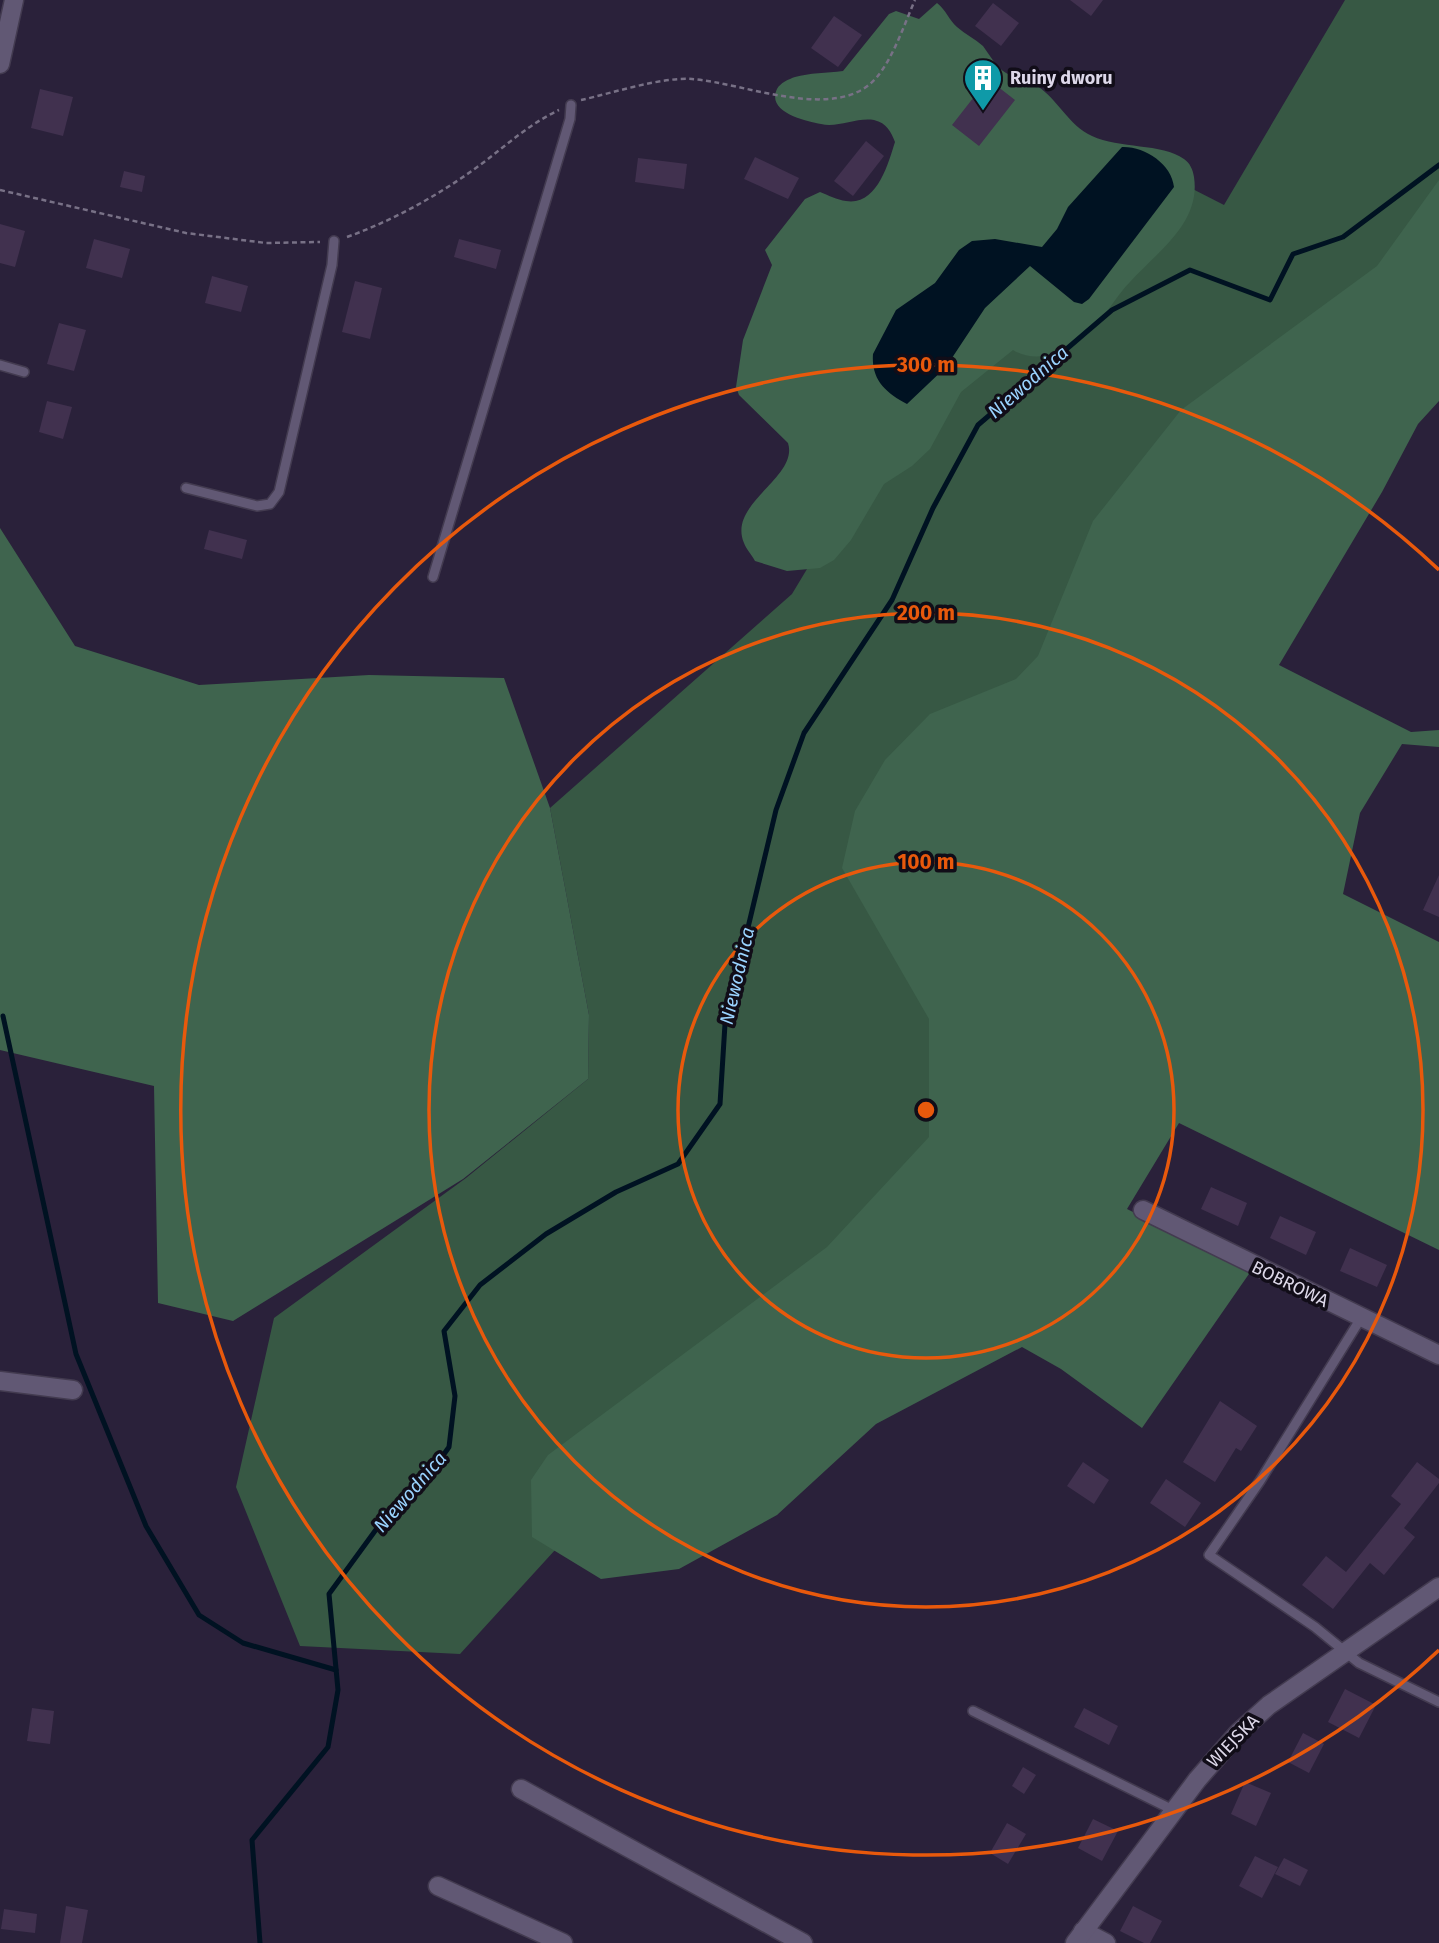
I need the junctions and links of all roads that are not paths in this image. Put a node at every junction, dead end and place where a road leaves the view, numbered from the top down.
1 (14, 0) edge
2 (0, 64) edge
3 (571, 105) road end
4 (334, 241) road end
5 (0, 365) edge
6 (24, 372) dead end
7 (186, 488) dead end
8 (433, 577) dead end
9 (1143, 1210) dead end
10 (1361, 1318) junction
11 (1439, 1355) edge
12 (0, 1381) edge
13 (74, 1390) dead end
14 (1439, 1587) edge
15 (1344, 1652) junction
16 (1439, 1702) edge
17 (973, 1711) dead end
18 (521, 1788) dead end
19 (1173, 1810) junction
20 (438, 1886) dead end
21 (1079, 1937) edge
22 (563, 1943) edge
23 (803, 1943) edge
24 (1106, 1943) edge

1 - 2 street
3 - 8 lane
4 - 7 lane
5 - 6 lane
9 - 10 street, BOBROWA
10 - 11 street, BOBROWA
10 - 15 lane
12 - 13 street
14 - 15 street, WIEJSKA
15 - 16 lane
15 - 19 street, WIEJSKA
17 - 19 lane
18 - 23 street
19 - 21 street, WIEJSKA
20 - 22 street
21 - 24 street

